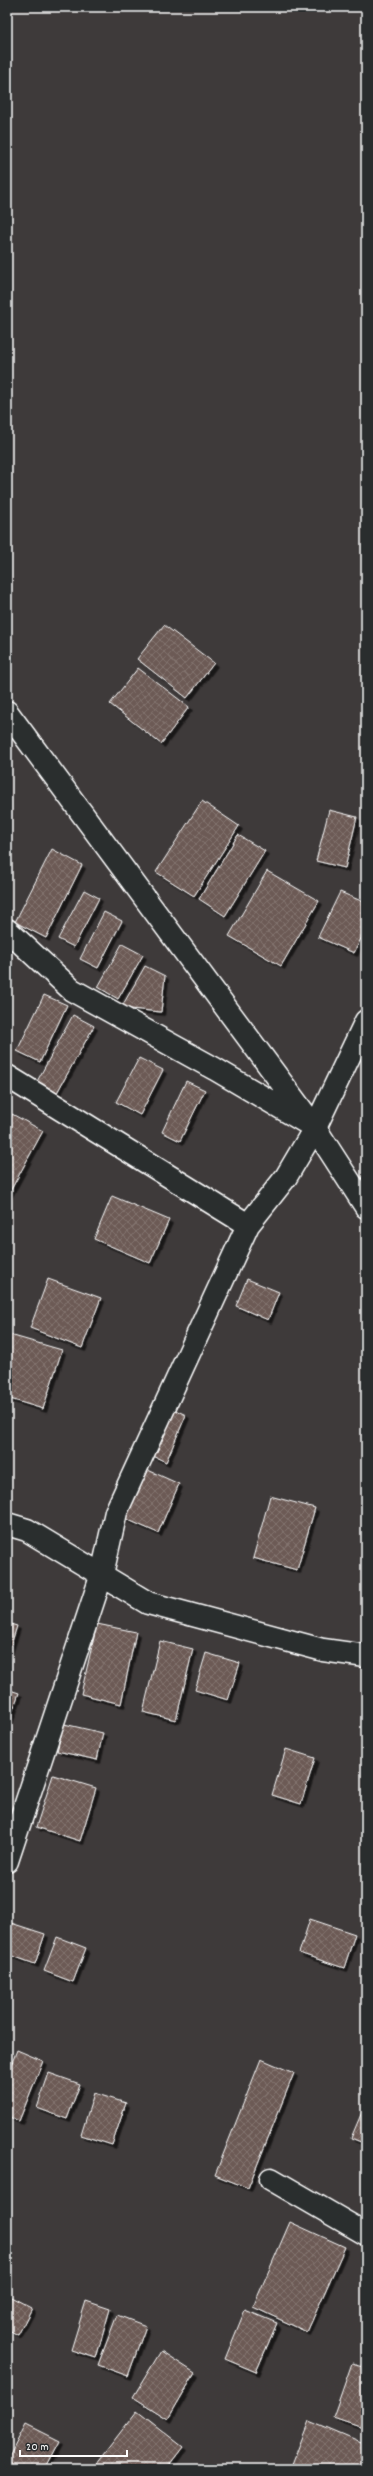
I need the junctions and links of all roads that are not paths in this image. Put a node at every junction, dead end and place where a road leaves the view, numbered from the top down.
1 (7, 712) edge
2 (7, 930) edge
3 (366, 1021) edge
4 (7, 1076) edge
5 (314, 1128) junction
6 (366, 1207) edge
7 (248, 1225) junction
8 (7, 1524) edge
9 (102, 1574) junction
10 (366, 1656) edge
11 (7, 1861) edge
12 (271, 2180) dead end
13 (366, 2234) edge

1 - 5 street
2 - 5 street
3 - 5 street
4 - 7 street
5 - 6 street
5 - 7 street
7 - 9 street
8 - 9 street
9 - 10 street
9 - 11 street
12 - 13 street

